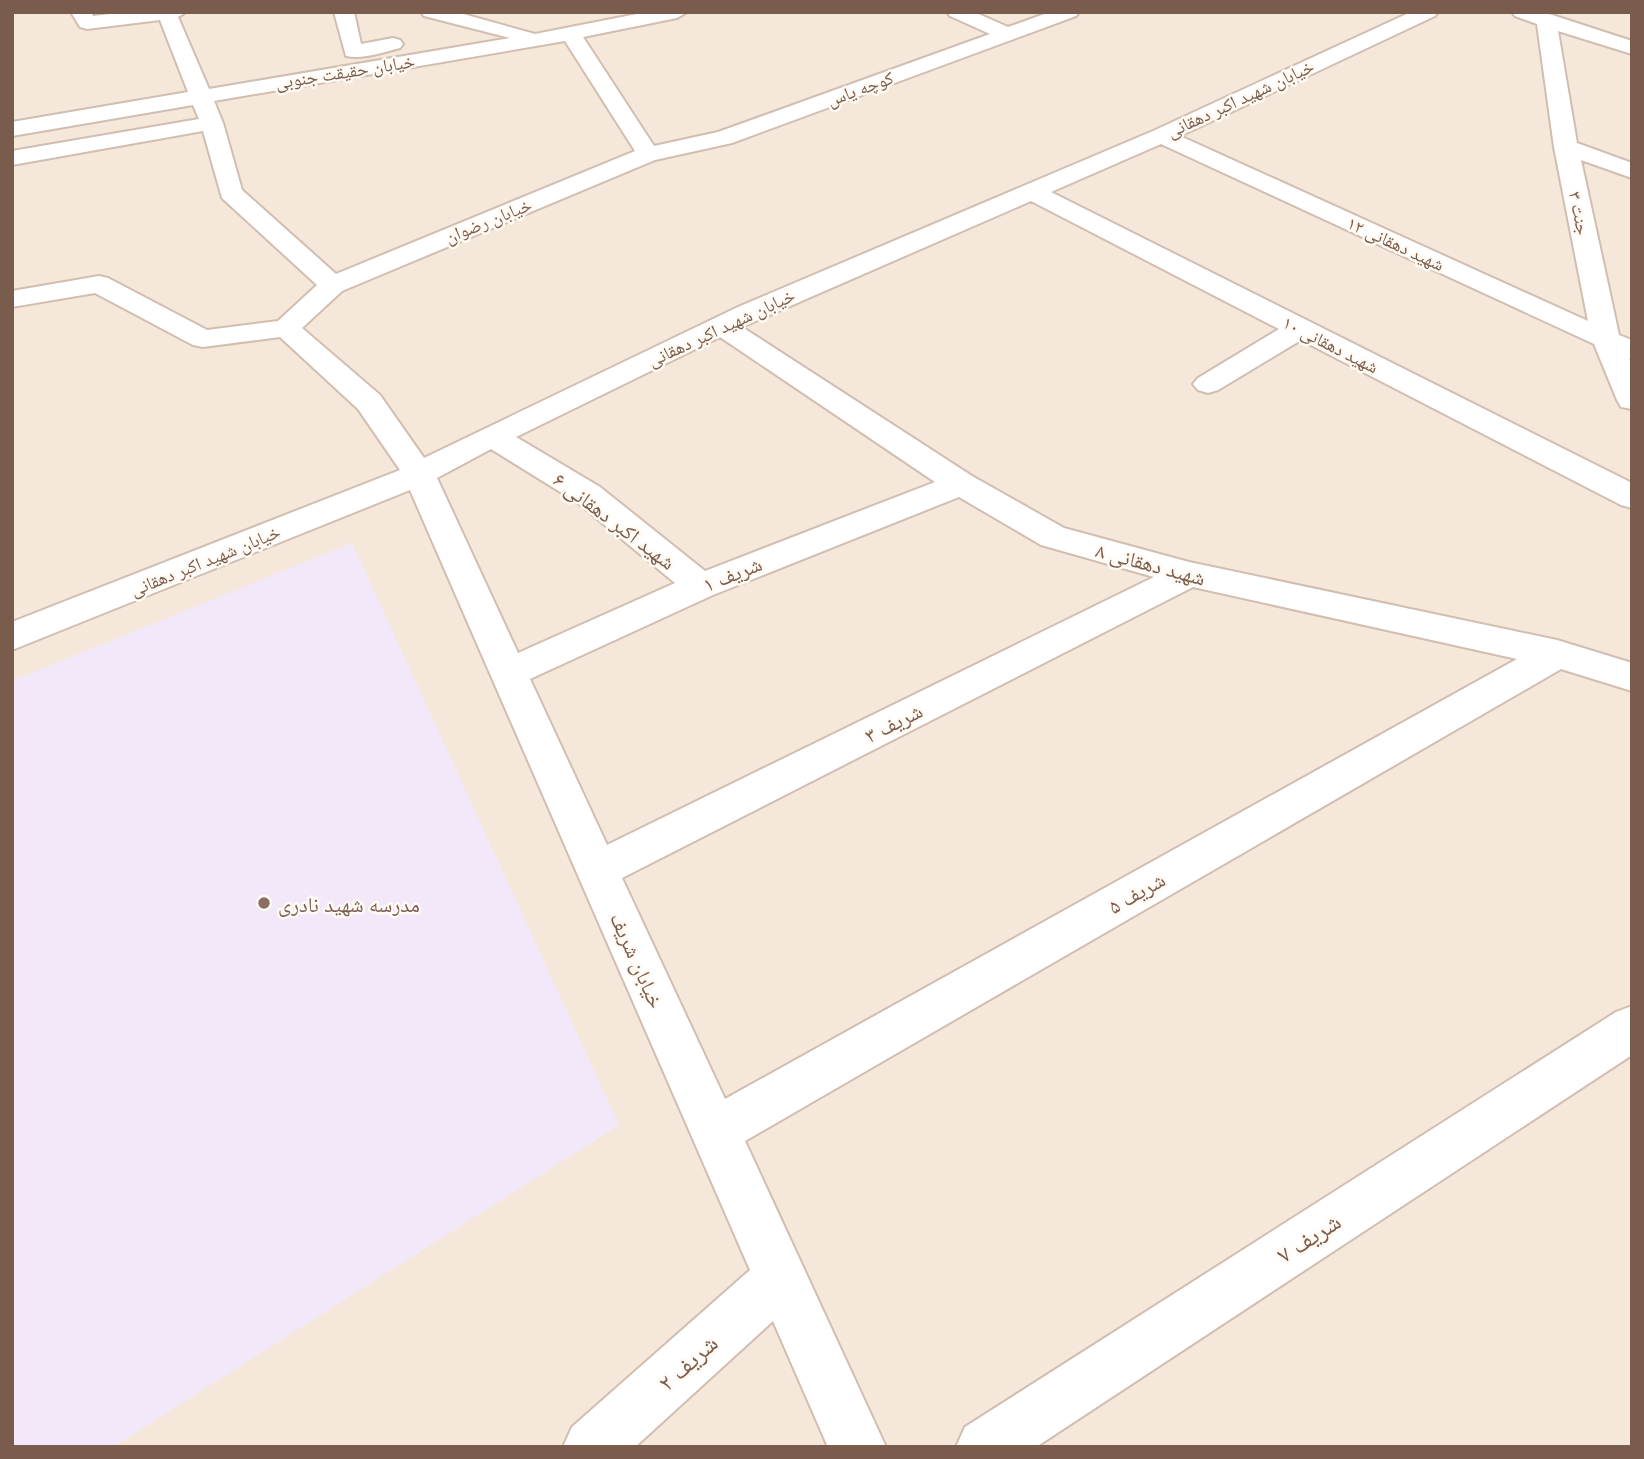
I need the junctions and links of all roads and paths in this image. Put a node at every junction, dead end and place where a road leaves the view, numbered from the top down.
1 (81, 12) edge
2 (344, 12) edge
3 (431, 12) edge
4 (677, 12) edge
5 (957, 12) edge
6 (1069, 12) edge
7 (1522, 12) edge
8 (171, 13) edge
9 (1407, 15) edge
10 (1548, 21) junction
11 (487, 24) junction
12 (570, 34) junction
13 (1006, 34) junction
14 (433, 36) dead end
15 (538, 39) junction
16 (407, 41) dead end
17 (1632, 48) edge
18 (198, 95) junction
19 (212, 123) junction
20 (12, 129) edge
21 (1161, 136) junction
22 (1566, 147) junction
23 (648, 154) junction
24 (12, 158) edge
25 (1632, 171) edge
26 (1031, 191) junction
27 (333, 285) junction
28 (12, 299) edge
29 (722, 326) junction
30 (286, 328) junction
31 (1300, 328) junction
32 (1606, 339) junction
33 (1632, 351) edge
34 (1208, 384) dead end
35 (1632, 400) edge
36 (492, 436) junction
37 (419, 474) junction
38 (961, 484) junction
39 (1632, 496) edge
40 (1189, 574) junction
41 (701, 586) junction
42 (12, 637) edge
43 (1557, 654) junction
44 (508, 673) junction
45 (1632, 677) edge
46 (597, 870) junction
47 (1632, 1028) edge
48 (715, 1131) junction
49 (781, 1278) junction
50 (592, 1447) edge
51 (857, 1447) edge
52 (985, 1447) edge

1 - 8 street
2 - 16 street
3 - 11 street
4 - 12 street, خیابان حقیقت جنوبی
5 - 13 street
6 - 13 street, کوچه یاس
7 - 10 street
8 - 18 street
9 - 21 street, خیابان شهید اکبر دهقانی
10 - 17 street
10 - 22 street, جنت ۳
11 - 14 street
11 - 15 street
12 - 15 street, خیابان حقیقت جنوبی
12 - 23 street
13 - 23 street, کوچه یاس
15 - 18 street, خیابان حقیقت جنوبی
18 - 19 street
18 - 20 street, خیابان حقیقت جنوبی
19 - 24 street
19 - 27 street
21 - 26 street, خیابان شهید اکبر دهقانی
21 - 32 street, شهید دهقانی ۱۲
22 - 25 street
22 - 32 street, جنت ۳
23 - 27 street, خیابان رضوان
26 - 29 street, خیابان شهید اکبر دهقانی
26 - 31 street, شهید دهقانی ۱۰
27 - 30 street, خیابان رضوان
28 - 30 street
29 - 36 street, خیابان شهید اکبر دهقانی
29 - 38 street, شهید دهقانی ۸
30 - 37 street, خیابان شریف
31 - 34 street
31 - 39 street, شهید دهقانی ۱۰
32 - 33 street, شهید دهقانی ۱۲
32 - 35 street, جنت ۳
36 - 37 street, خیابان شهید اکبر دهقانی
36 - 41 street, شهید اکبر دهقانی ۶
37 - 42 street, خیابان شهید اکبر دهقانی
37 - 44 street, خیابان شریف
38 - 40 street, شهید دهقانی ۸
38 - 41 street, شریف ۱
40 - 43 street, شهید دهقانی ۸
40 - 46 street, شریف ۳
41 - 44 street, شریف ۱
43 - 45 street, شهید دهقانی ۸
43 - 48 street, شریف ۵
44 - 46 street, خیابان شریف
46 - 48 street, خیابان شریف
47 - 52 street, شریف ۷
48 - 49 street, خیابان شریف
49 - 50 street, شریف ۲
49 - 51 street, خیابان شریف

